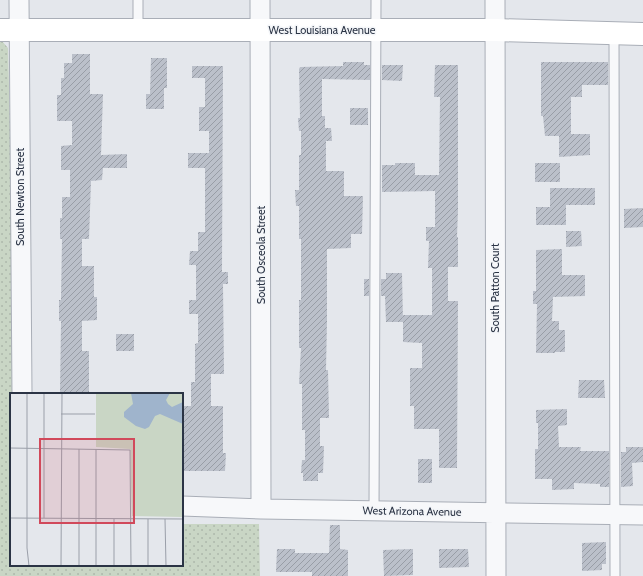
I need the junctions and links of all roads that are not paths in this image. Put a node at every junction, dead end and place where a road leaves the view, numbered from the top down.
1 (19, 0) edge
2 (138, 0) edge
3 (260, 0) edge
4 (376, 0) edge
5 (495, 0) edge
6 (10, 30) edge
7 (138, 30) junction
8 (261, 30) junction
9 (376, 30) junction
10 (495, 30) junction
11 (614, 33) junction
12 (643, 34) edge
13 (22, 393) edge
14 (183, 506) edge
15 (261, 509) junction
16 (374, 511) junction
17 (495, 513) junction
18 (615, 514) junction
19 (643, 515) edge
20 (496, 576) edge
21 (615, 576) edge

1 - 6 street, South Newton Street
2 - 7 lane
3 - 8 street, South Osceola Street
4 - 9 lane
5 - 10 street, South Patton Court
6 - 7 street, West Louisiana Avenue
6 - 13 street, South Newton Street
7 - 8 street, West Louisiana Avenue
8 - 9 street, West Louisiana Avenue
8 - 15 street, South Osceola Street
9 - 10 street, West Louisiana Avenue
9 - 16 lane
10 - 11 street, West Louisiana Avenue
10 - 17 street, South Patton Court
11 - 12 street, West Louisiana Avenue
11 - 18 lane
14 - 15 street, West Arizona Avenue
15 - 16 street, West Arizona Avenue
16 - 17 street, West Arizona Avenue
17 - 18 street, West Arizona Avenue
17 - 20 street, South Patton Court
18 - 19 street, West Arizona Avenue
18 - 21 lane

